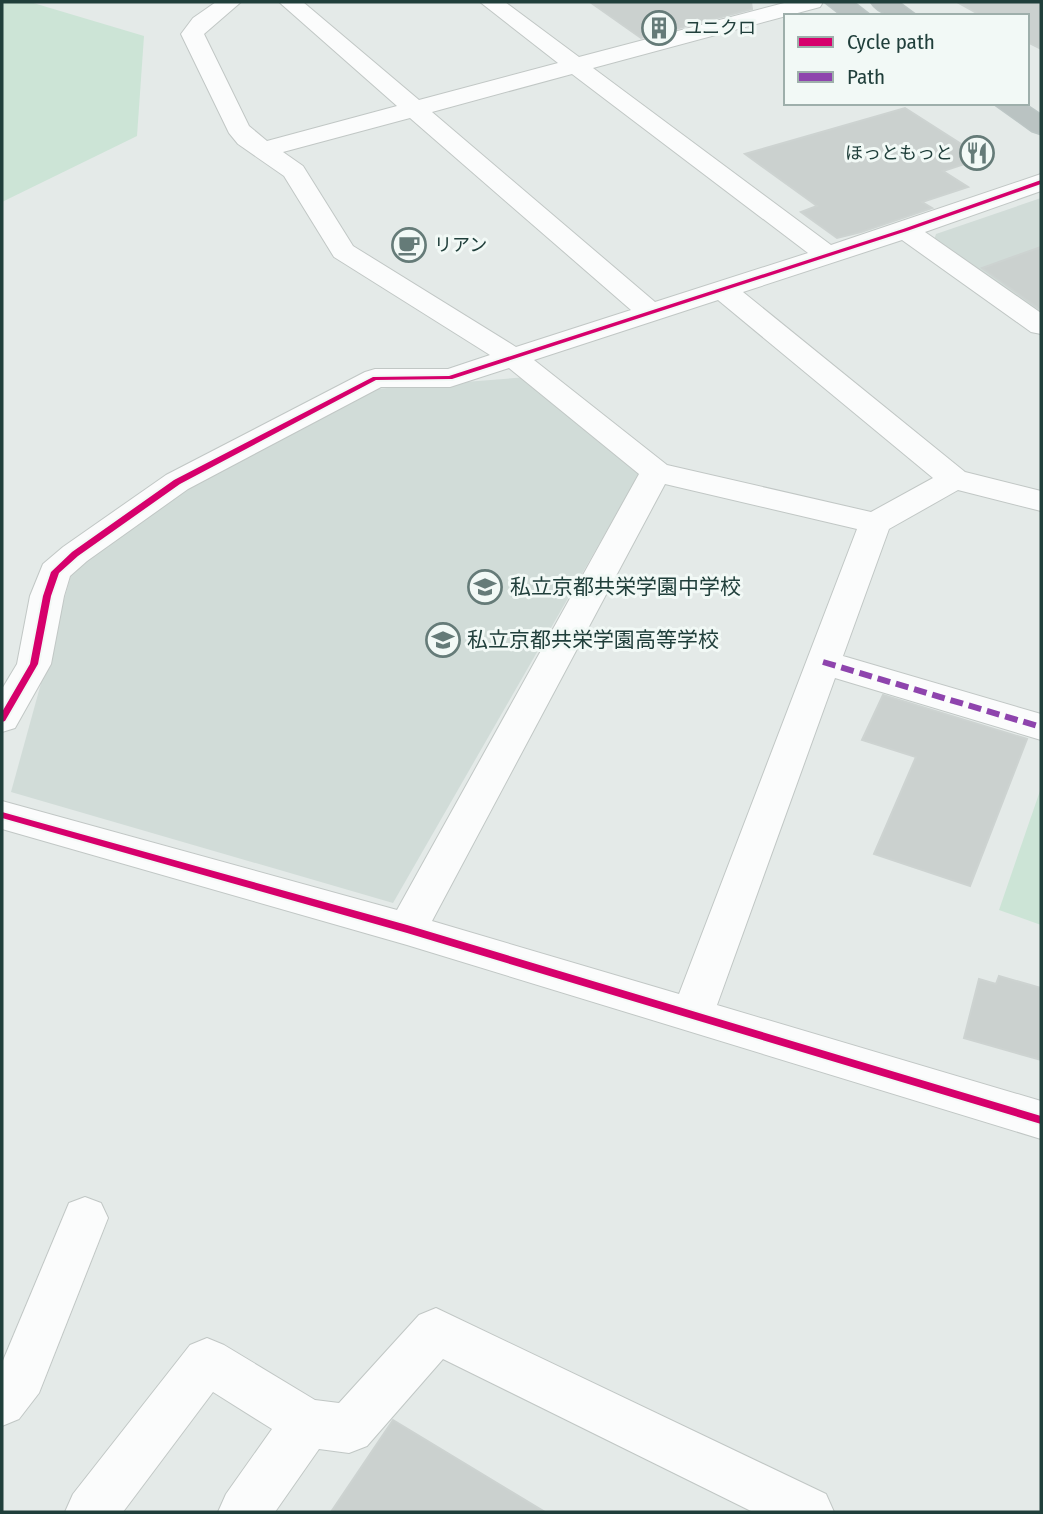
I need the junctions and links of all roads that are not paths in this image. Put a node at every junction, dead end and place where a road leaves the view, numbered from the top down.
1 (199, 2) edge
2 (230, 2) edge
3 (290, 2) edge
4 (491, 2) edge
5 (812, 2) edge
6 (836, 2) edge
7 (882, 2) edge
8 (857, 14) edge
9 (903, 14) edge
10 (192, 34) junction
11 (575, 66) junction
12 (1008, 105) edge
13 (414, 108) junction
14 (1041, 126) edge
15 (262, 150) junction
16 (1041, 183) edge
17 (905, 230) junction
18 (826, 254) junction
19 (722, 289) junction
20 (650, 312) junction
21 (1041, 326) edge
22 (511, 356) junction
23 (656, 472) junction
24 (954, 479) junction
25 (1041, 501) edge
26 (875, 523) junction
27 (822, 662) junction
28 (2, 719) edge
29 (1041, 727) edge
30 (2, 815) edge
31 (407, 929) junction
32 (692, 1015) junction
33 (1041, 1121) edge
34 (85, 1218) dead end
35 (2, 1402) edge
36 (307, 1423) junction
37 (91, 1512) edge
38 (244, 1512) edge
39 (808, 1512) edge

1 - 10 street
2 - 10 street
3 - 13 street
4 - 11 street
5 - 11 street
6 - 8 highway
7 - 9 highway
10 - 15 street
11 - 13 street
11 - 18 street
12 - 14 highway
13 - 15 street
13 - 20 street
15 - 22 street
16 - 17 street
17 - 18 street
17 - 21 street
18 - 19 street
19 - 20 street
19 - 24 street
20 - 22 street
22 - 23 street
22 - 28 street
23 - 26 street
23 - 31 street
24 - 25 street
24 - 26 street
26 - 27 street
27 - 29 street
27 - 32 street
30 - 31 street
31 - 32 street
32 - 33 street
34 - 35 street
36 - 37 street
36 - 38 street
36 - 39 street

